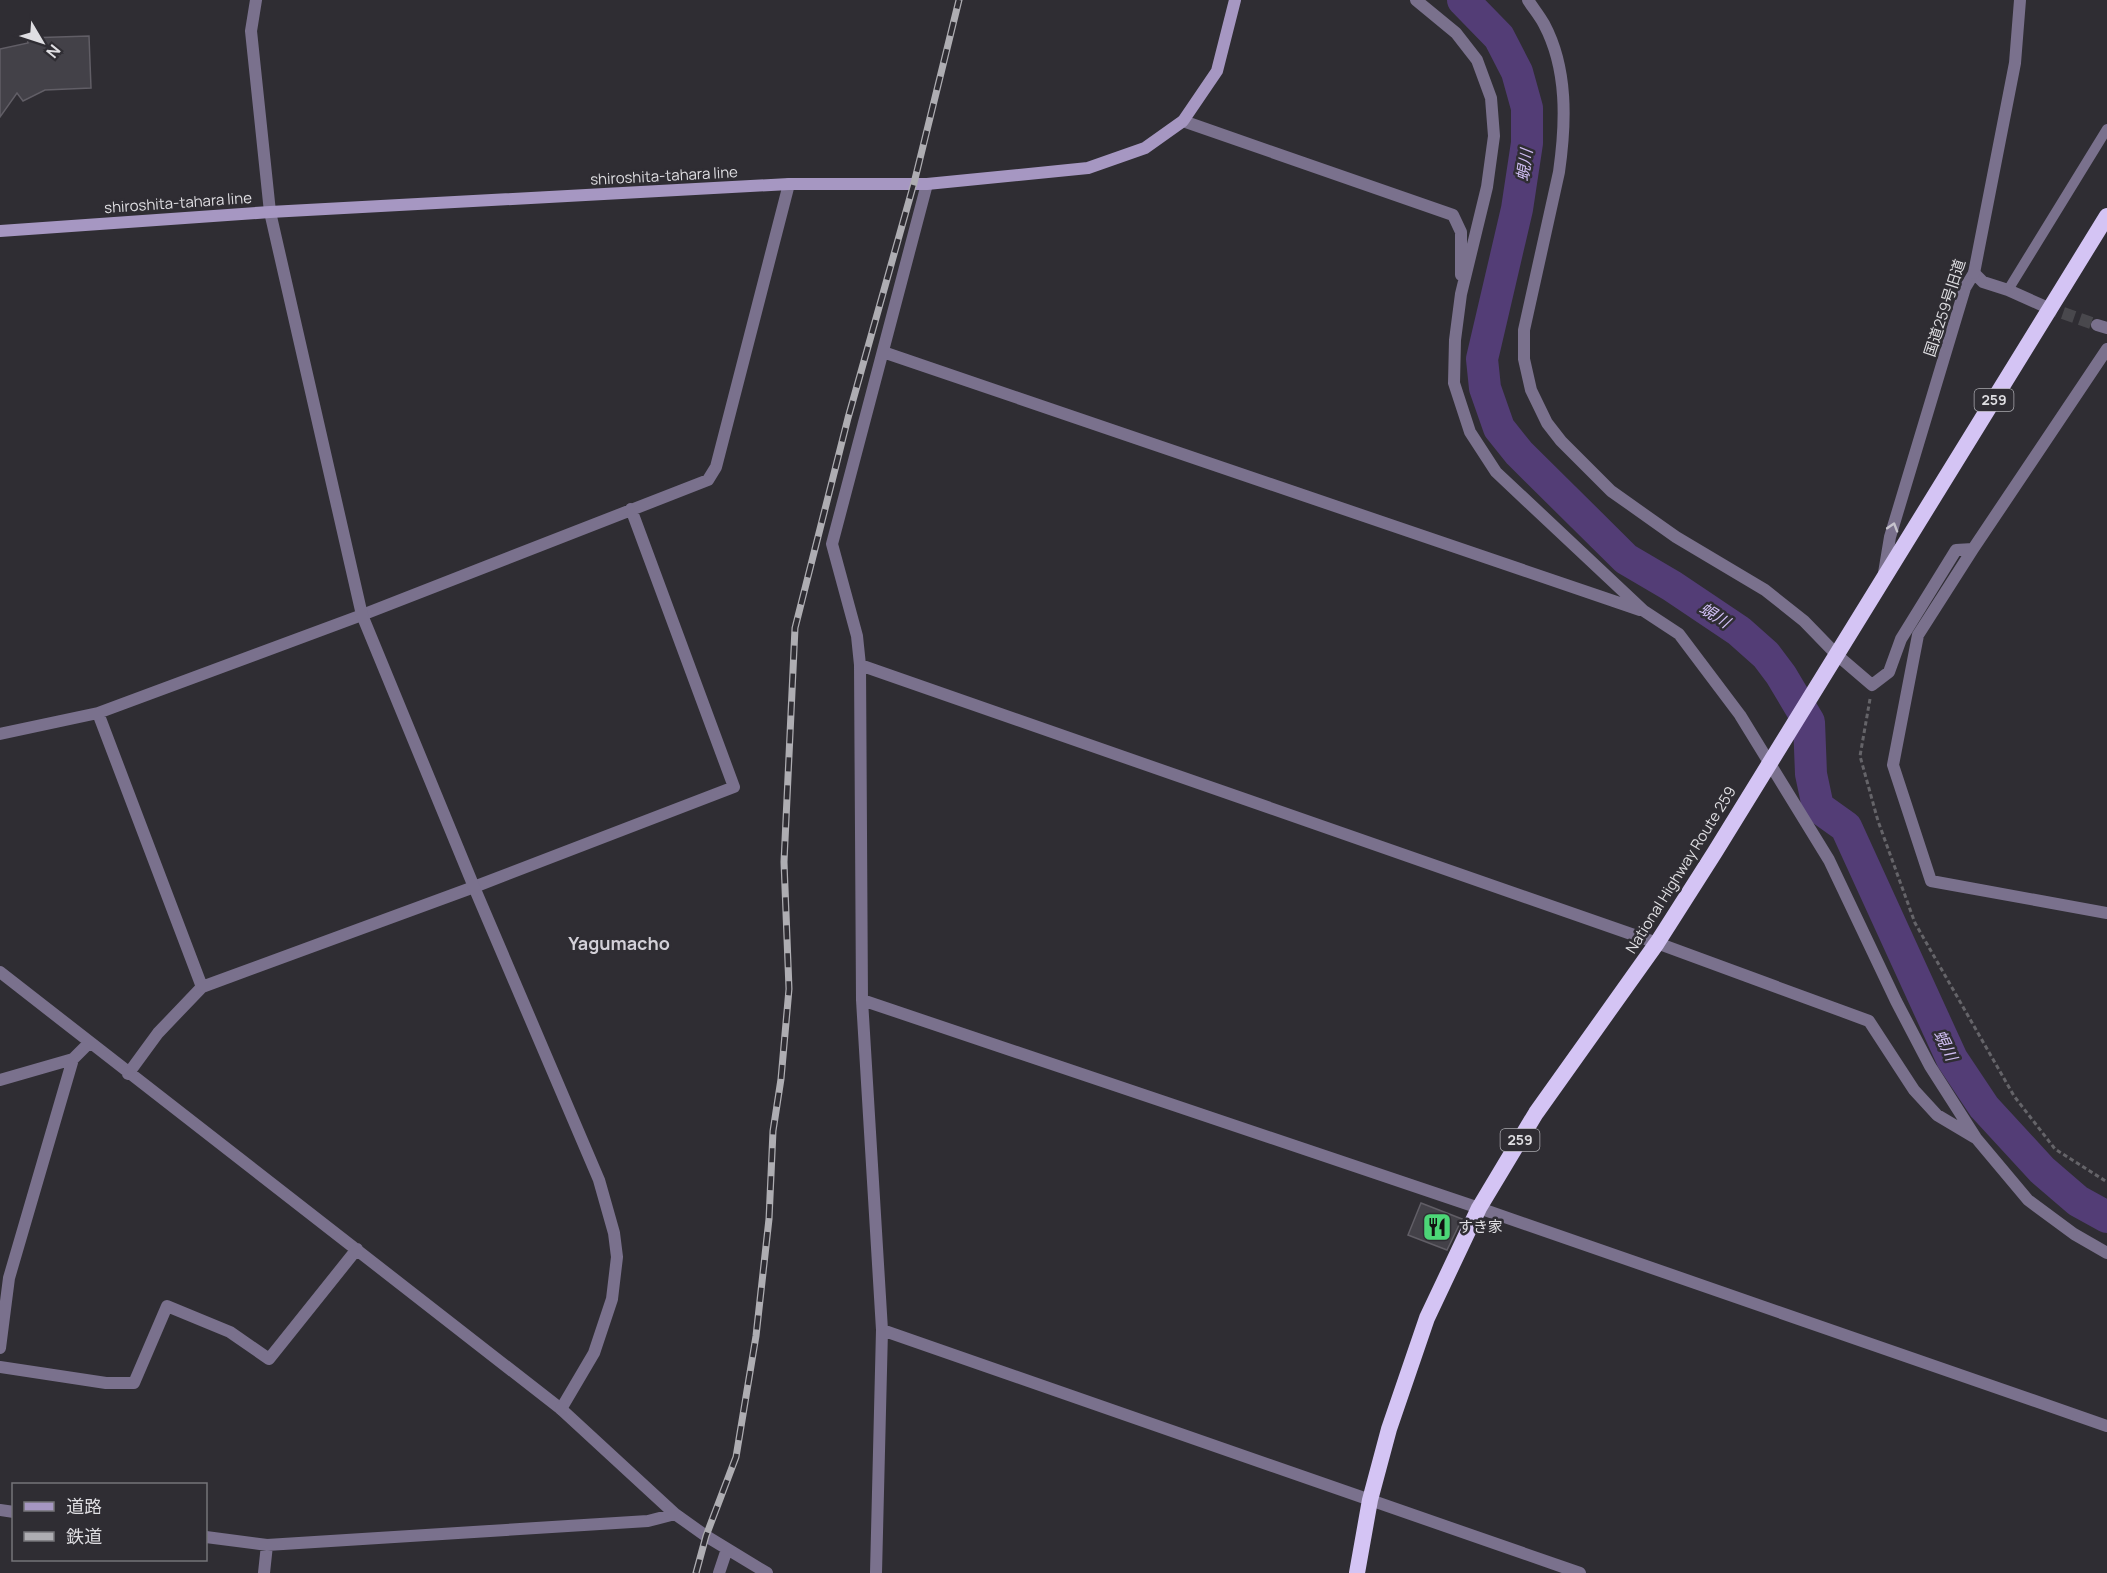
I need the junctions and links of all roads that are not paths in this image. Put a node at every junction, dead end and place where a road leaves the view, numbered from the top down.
1 (256, 0) edge
2 (1236, 0) edge
3 (1416, 0) edge
4 (1528, 0) edge
5 (2020, 0) edge
6 (1183, 121) junction
7 (2107, 129) edge
8 (789, 184) junction
9 (927, 184) junction
10 (270, 212) junction
11 (2107, 216) edge
12 (0, 231) edge
13 (1974, 273) junction
14 (2008, 290) junction
15 (1461, 294) junction
16 (2046, 307) tunnel mouth
17 (2107, 349) edge
18 (883, 352) junction
19 (631, 509) junction
20 (1972, 549) junction
21 (1882, 584) junction
22 (1644, 611) junction
23 (362, 615) junction
24 (1837, 655) junction
25 (860, 665) junction
26 (98, 713) junction
27 (0, 734) edge
28 (1773, 757) junction
29 (474, 887) junction
30 (2107, 914) edge
31 (1658, 943) junction
32 (0, 972) edge
33 (202, 987) junction
34 (862, 1000) junction
35 (90, 1042) junction
36 (73, 1059) junction
37 (128, 1074) junction
38 (0, 1080) edge
39 (1976, 1138) junction
40 (1479, 1208) junction
41 (357, 1249) junction
42 (2107, 1253) edge
43 (882, 1330) junction
44 (0, 1348) edge
45 (0, 1367) edge
46 (561, 1409) junction
47 (2107, 1426) edge
48 (1370, 1500) junction
49 (675, 1514) junction
50 (207, 1537) edge
51 (267, 1545) junction
52 (727, 1549) junction
53 (264, 1573) edge
54 (719, 1573) edge
55 (766, 1573) edge
56 (876, 1573) edge
57 (1357, 1573) edge
58 (1580, 1573) edge

1 - 10 street
2 - 6 main road, shiroshita-tahara line
3 - 15 street
4 - 24 street
5 - 13 street, 国道259号旧道
6 - 9 main road, shiroshita-tahara line
6 - 15 street
7 - 14 lane
8 - 9 main road, shiroshita-tahara line
8 - 10 main road, shiroshita-tahara line
8 - 19 street
9 - 18 street
10 - 12 main road, shiroshita-tahara line
10 - 23 street
11 - 21 highway, National Highway Route 259 / 259
13 - 14 street
21 -> 13 street, 国道259号旧道
14 - 16 street
15 - 22 street
17 - 20 street
18 - 22 street
18 - 25 street
19 - 23 street
19 - 29 street
20 - 24 street
20 - 30 street
21 - 24 highway, National Highway Route 259 / 259
22 - 28 street
23 - 26 street
23 - 29 street
24 - 28 highway, National Highway Route 259 / 259
25 - 31 street
25 - 34 street
26 - 27 street
26 - 33 street
28 - 31 highway, National Highway Route 259 / 259
28 - 39 street
29 - 33 street
29 - 46 street
31 - 39 street
31 - 40 highway, National Highway Route 259 / 259
32 - 35 street
33 - 37 street
34 - 40 street
34 - 43 street
35 - 36 street
35 - 37 street
36 - 38 street
36 - 44 street
37 - 41 street
39 - 42 street
40 - 47 street
40 - 48 highway, National Highway Route 259 / 259
41 - 45 street
41 - 46 street
43 - 48 street
43 - 56 street
46 - 49 street
48 - 57 highway, National Highway Route 259 / 259
48 - 58 street
49 - 51 street
49 - 52 street
50 - 51 street
51 - 53 street
52 - 54 street
52 - 55 street

